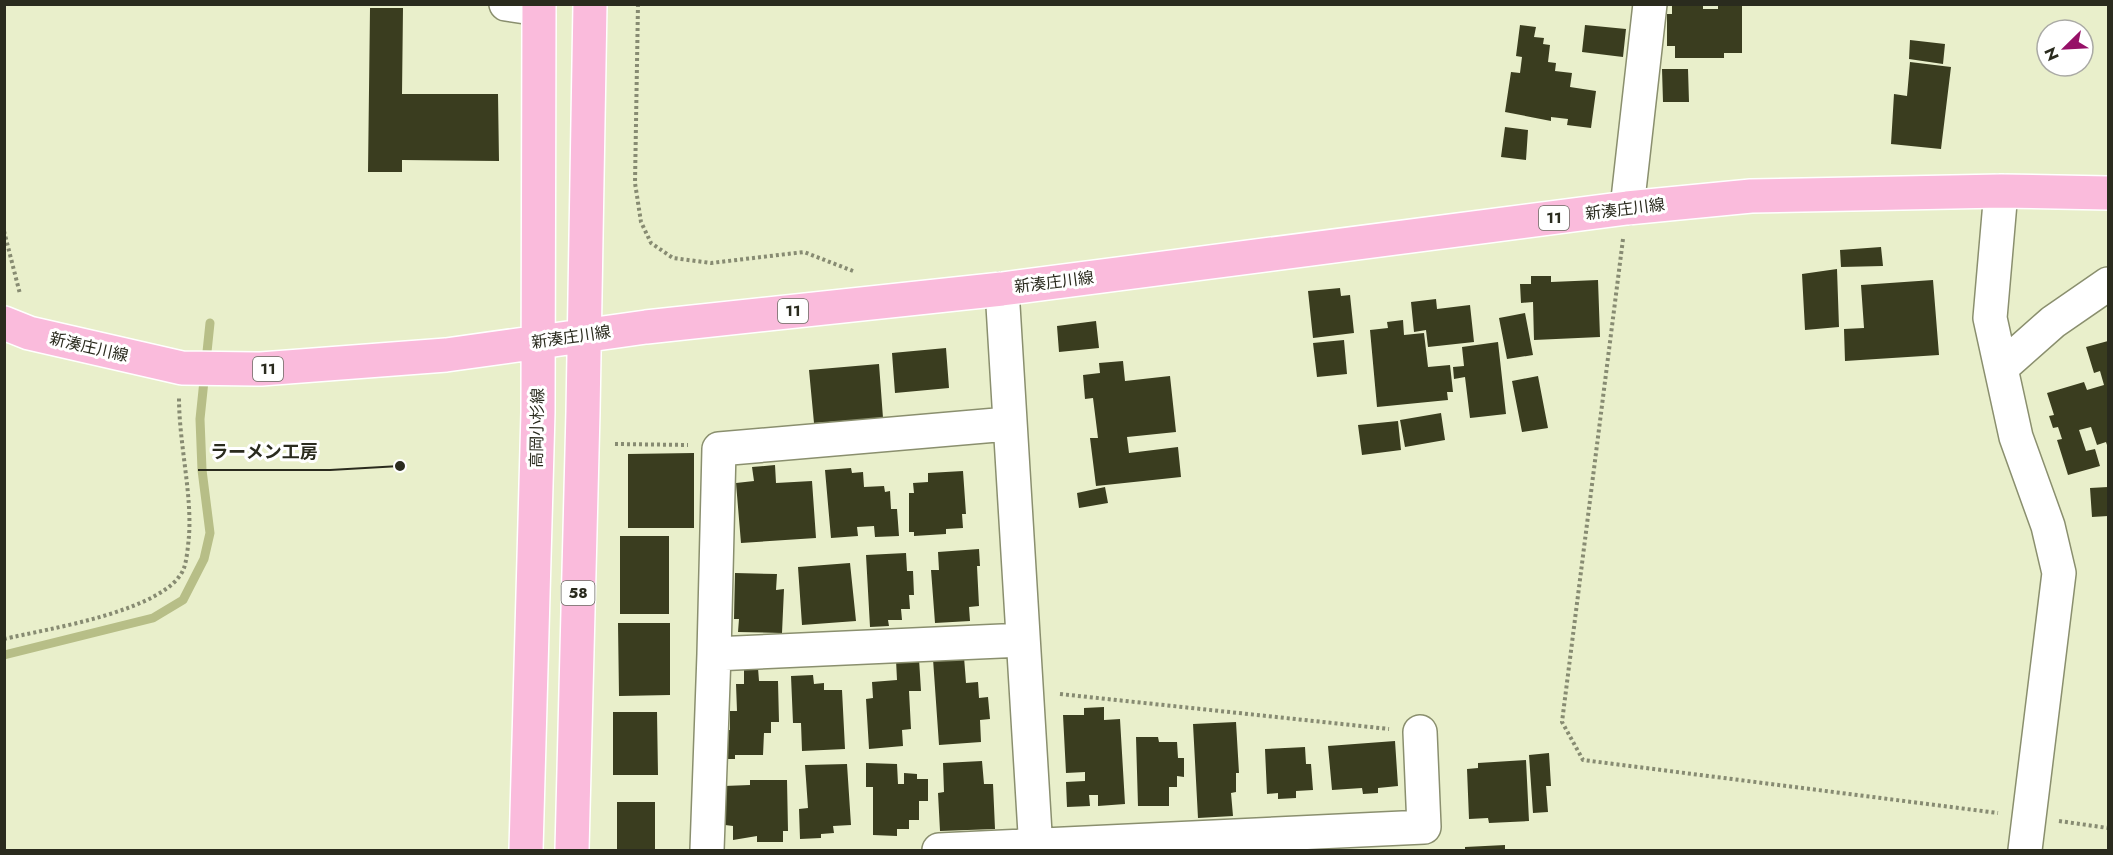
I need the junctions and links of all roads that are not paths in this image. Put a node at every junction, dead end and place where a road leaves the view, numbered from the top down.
1 (506, 4) edge
2 (590, 4) edge
3 (1650, 4) edge
4 (539, 7) edge
5 (2001, 191) junction
6 (2109, 193) edge
7 (1627, 208) junction
8 (2109, 284) edge
9 (1002, 289) junction
10 (17, 328) edge
11 (584, 336) junction
12 (536, 341) junction
13 (2001, 368) junction
14 (1008, 424) junction
15 (1023, 640) junction
16 (714, 654) junction
17 (1420, 732) road end
18 (1425, 838) edge
19 (1036, 848) edge
20 (526, 850) edge
21 (572, 850) edge
22 (707, 850) edge
23 (939, 850) edge
24 (2025, 850) edge

1 - 4 street
2 - 11 main road, 58
3 - 7 street
4 - 12 main road, 高岡小杉線
5 - 6 main road, 新湊庄川線 / 11
5 - 7 main road, 新湊庄川線 / 11
5 - 13 street
7 - 9 main road, 新湊庄川線 / 11
8 - 13 street
9 - 11 main road, 新湊庄川線 / 11
9 - 14 street
10 - 12 main road, 新湊庄川線 / 11
11 - 12 main road, 新湊庄川線 / 11
11 - 21 main road, 58
12 - 20 main road, 高岡小杉線
13 - 24 street
14 - 15 street
14 - 16 street
15 - 16 street
15 - 19 street
16 - 22 street
17 - 18 street
18 - 19 street
19 - 23 street

